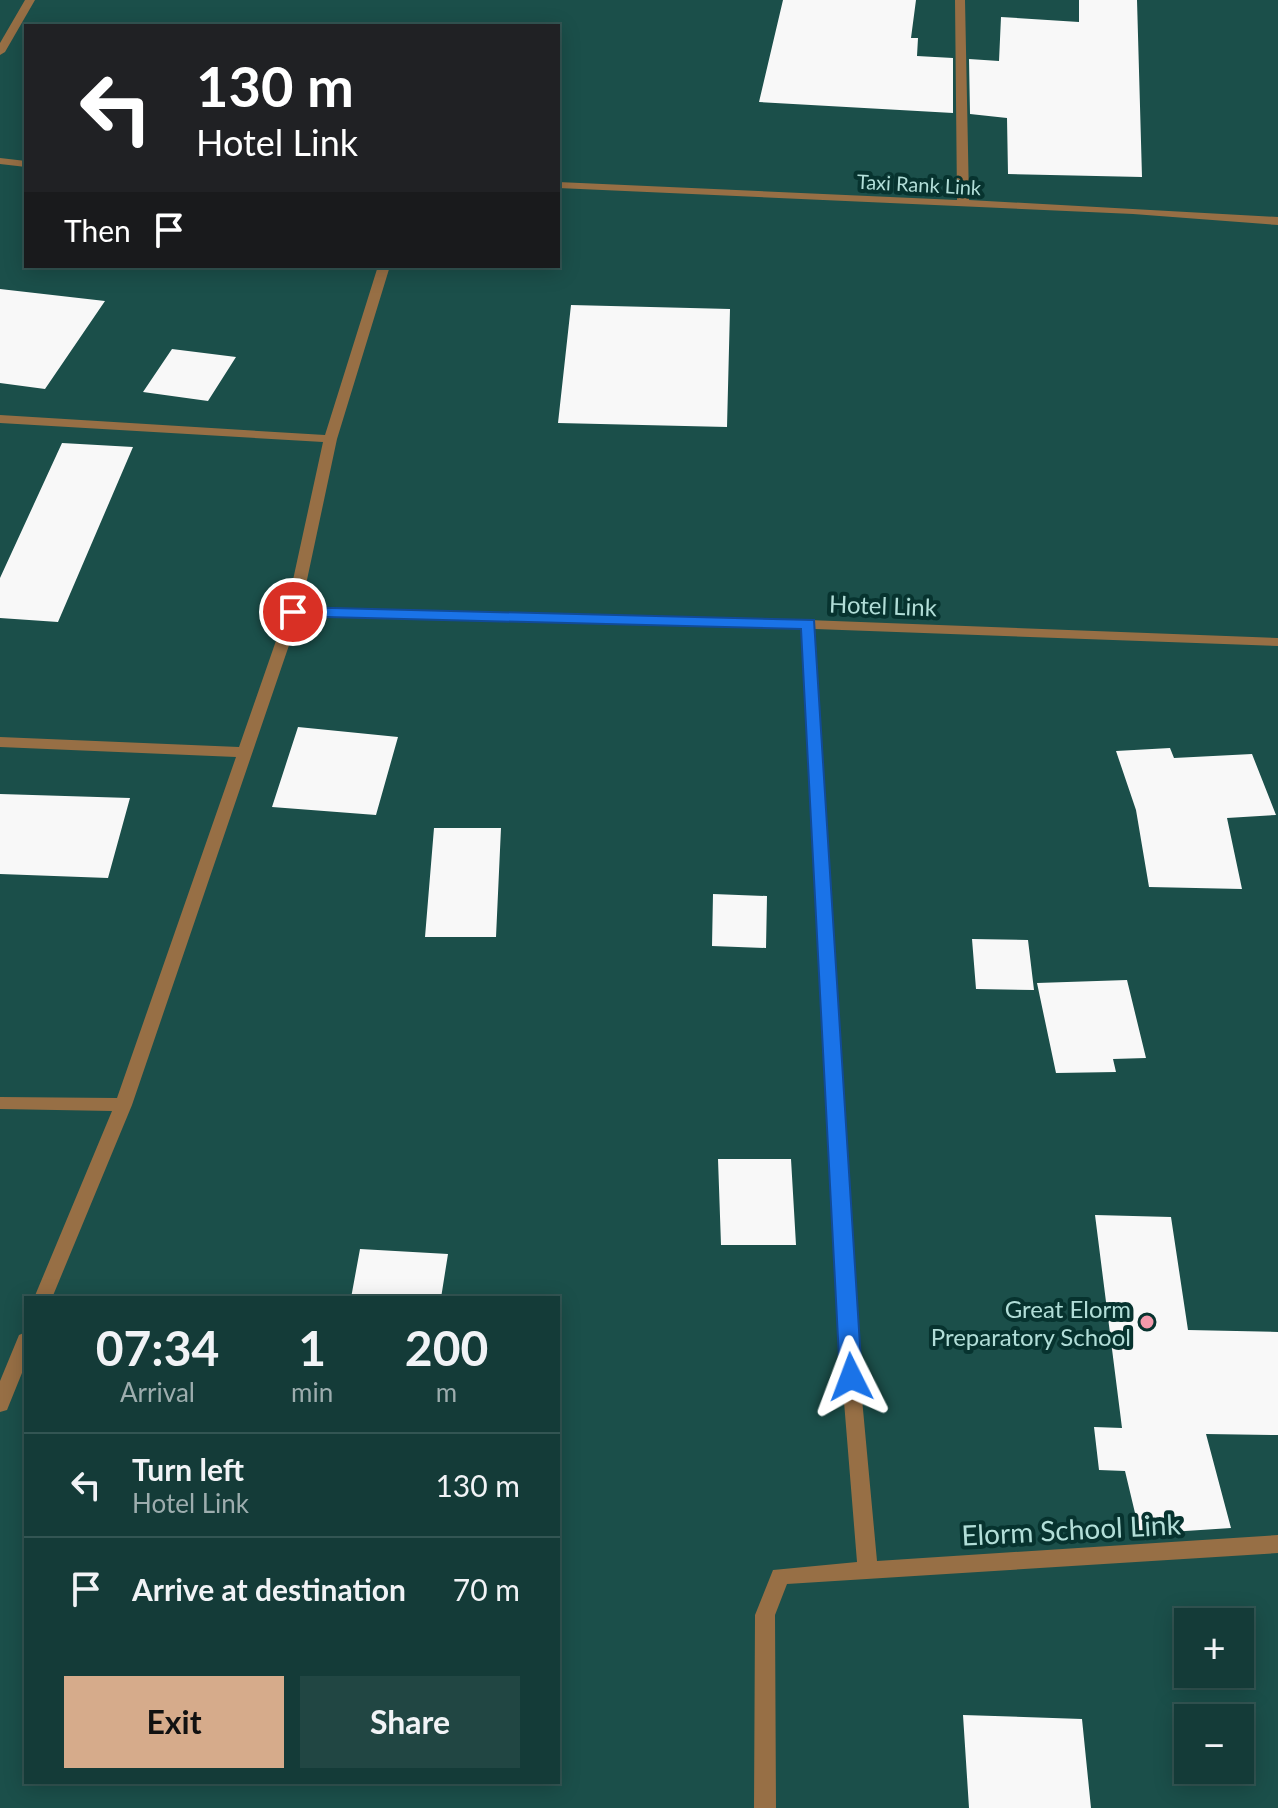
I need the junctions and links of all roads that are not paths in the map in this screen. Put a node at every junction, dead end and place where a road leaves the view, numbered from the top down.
1 (30, 0) edge
2 (960, 0) edge
3 (0, 52) edge
4 (0, 161) edge
5 (24, 164) edge
6 (560, 185) edge
7 (963, 205) junction
8 (1278, 221) edge
9 (383, 268) edge
10 (0, 419) edge
11 (330, 439) junction
12 (293, 612) junction
13 (808, 624) junction
14 (1278, 642) edge
15 (0, 742) edge
16 (245, 752) junction
17 (0, 1103) edge
18 (123, 1105) junction
19 (44, 1296) edge
20 (24, 1345) edge
21 (0, 1404) edge
22 (1278, 1544) edge
23 (868, 1569) junction
24 (765, 1808) edge

1 - 3 street
2 - 7 street
4 - 5 street
6 - 7 street, Taxi Rank Link
7 - 8 street, Taxi Rank Link
9 - 11 street
10 - 11 street
11 - 12 street
12 - 13 street, Hotel Link
12 - 16 street
13 - 14 street, Hotel Link
13 - 23 street
15 - 16 street
16 - 18 street
17 - 18 street
18 - 19 street
20 - 21 street
22 - 23 street, Elorm School Link
23 - 24 street, Elorm School Link

